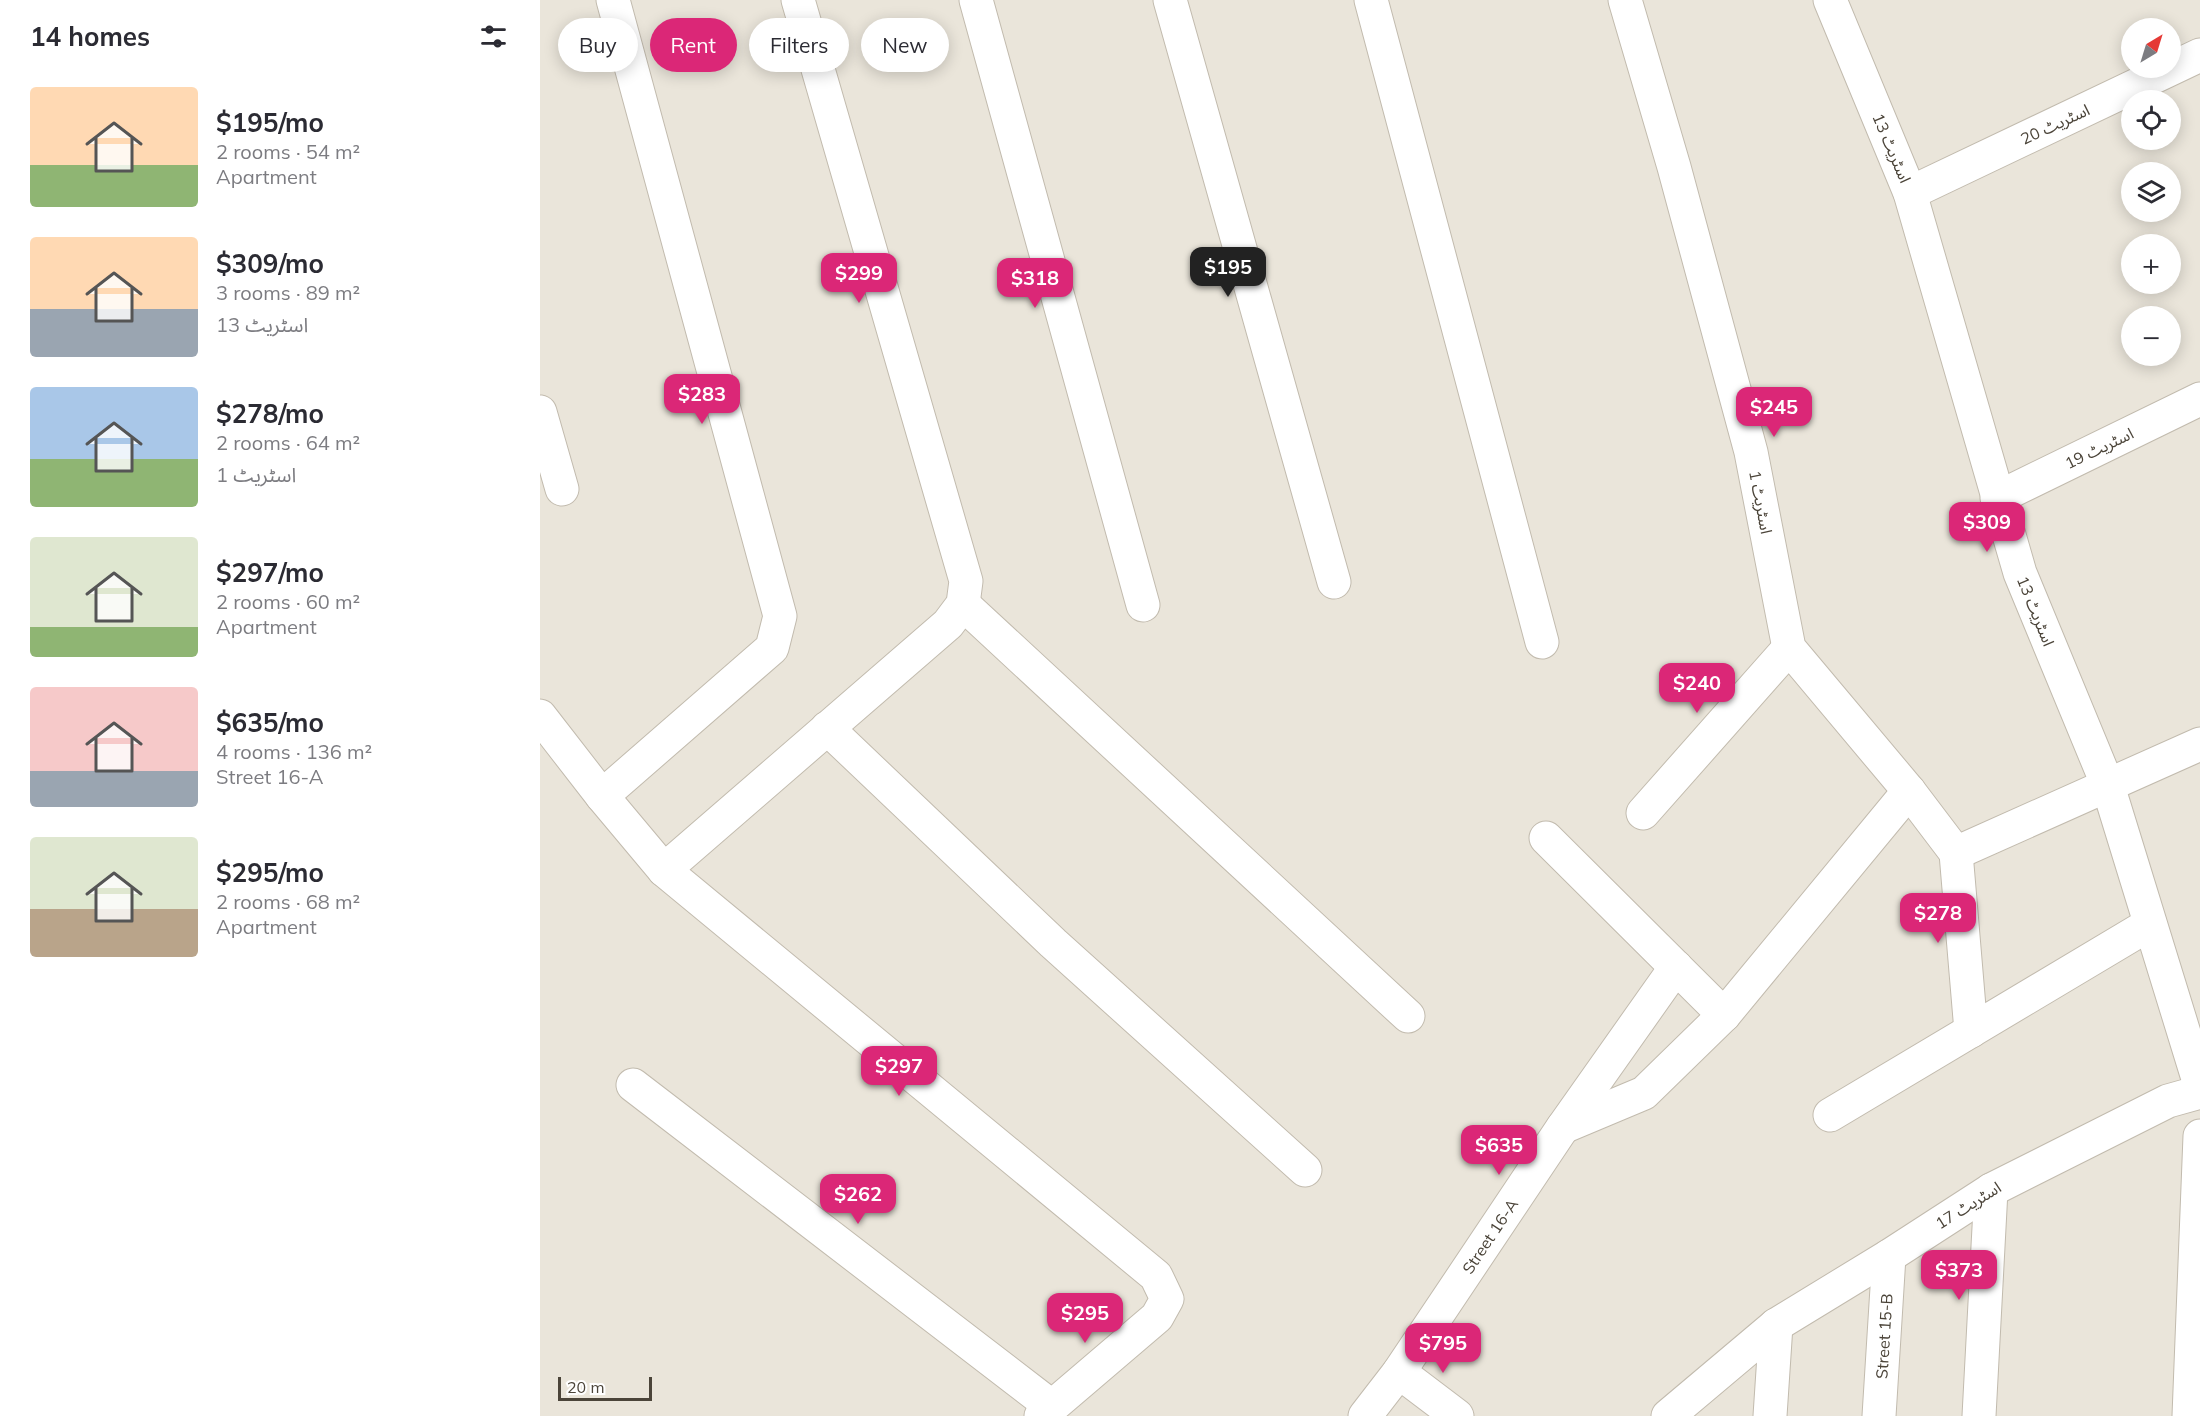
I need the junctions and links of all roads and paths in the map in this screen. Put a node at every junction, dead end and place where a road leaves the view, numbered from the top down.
1 (613, 0) edge
2 (798, 0) edge
3 (976, 0) edge
4 (1170, 0) edge
5 (1371, 0) edge
6 (1625, 0) edge
7 (1830, 0) edge
8 (2200, 56) edge
9 (1910, 193) junction
10 (2200, 399) edge
11 (540, 412) edge
12 (562, 489) dead end
13 (1997, 498) junction
14 (1334, 582) dead end
15 (963, 604) junction
16 (1143, 605) dead end
17 (1542, 642) dead end
18 (1790, 648) junction
19 (540, 716) edge
20 (827, 728) junction
21 (2200, 744) edge
22 (2108, 786) junction
23 (1909, 791) junction
24 (602, 796) junction
25 (1643, 813) dead end
26 (1546, 838) dead end
27 (1956, 853) junction
28 (664, 870) junction
29 (2150, 924) junction
30 (1676, 967) junction
31 (1724, 1015) junction
32 (1408, 1016) dead end
33 (1971, 1031) junction
34 (633, 1085) dead end
35 (2200, 1086) edge
36 (2200, 1092) edge
37 (1830, 1115) dead end
38 (1563, 1127) junction
39 (2200, 1136) edge
40 (1305, 1170) dead end
41 (1991, 1190) junction
42 (1889, 1256) junction
43 (1776, 1325) junction
44 (1399, 1372) junction
45 (1046, 1411) edge
46 (1365, 1416) edge
47 (1457, 1416) edge
48 (1668, 1416) edge
49 (1770, 1416) edge
50 (1879, 1416) edge
51 (1979, 1416) edge
52 (2189, 1416) edge

1 - 24 street
2 - 15 street
3 - 16 street
4 - 14 street
5 - 17 street
6 - 18 street, اسٹریٹ 1
7 - 9 street, اسٹریٹ 13
8 - 9 street, اسٹریٹ 20
9 - 13 street, اسٹریٹ 13
10 - 13 street, اسٹریٹ 19
11 - 12 street
13 - 22 street, اسٹریٹ 13
15 - 20 street
15 - 32 street
18 - 23 street, اسٹریٹ 1
18 - 25 street
19 - 24 street
20 - 28 street
20 - 40 street
21 - 22 street
22 - 27 street
22 - 29 street, اسٹریٹ 13
23 - 27 street, اسٹریٹ 1
23 - 31 street
24 - 28 street
26 - 30 street
27 - 33 street
28 - 45 street
29 - 33 street
29 - 35 street, اسٹریٹ 13
30 - 31 street
30 - 38 street, Street 16-A
31 - 38 street
33 - 37 street
34 - 45 street
36 - 41 street, اسٹریٹ 17
38 - 44 street, Street 16-A
39 - 52 street
41 - 42 street, اسٹریٹ 17
41 - 51 street
42 - 43 street, اسٹریٹ 17
42 - 50 street, Street 15-B
43 - 48 street, اسٹریٹ 17
43 - 49 street
44 - 46 street, Street 16-A
44 - 47 street

